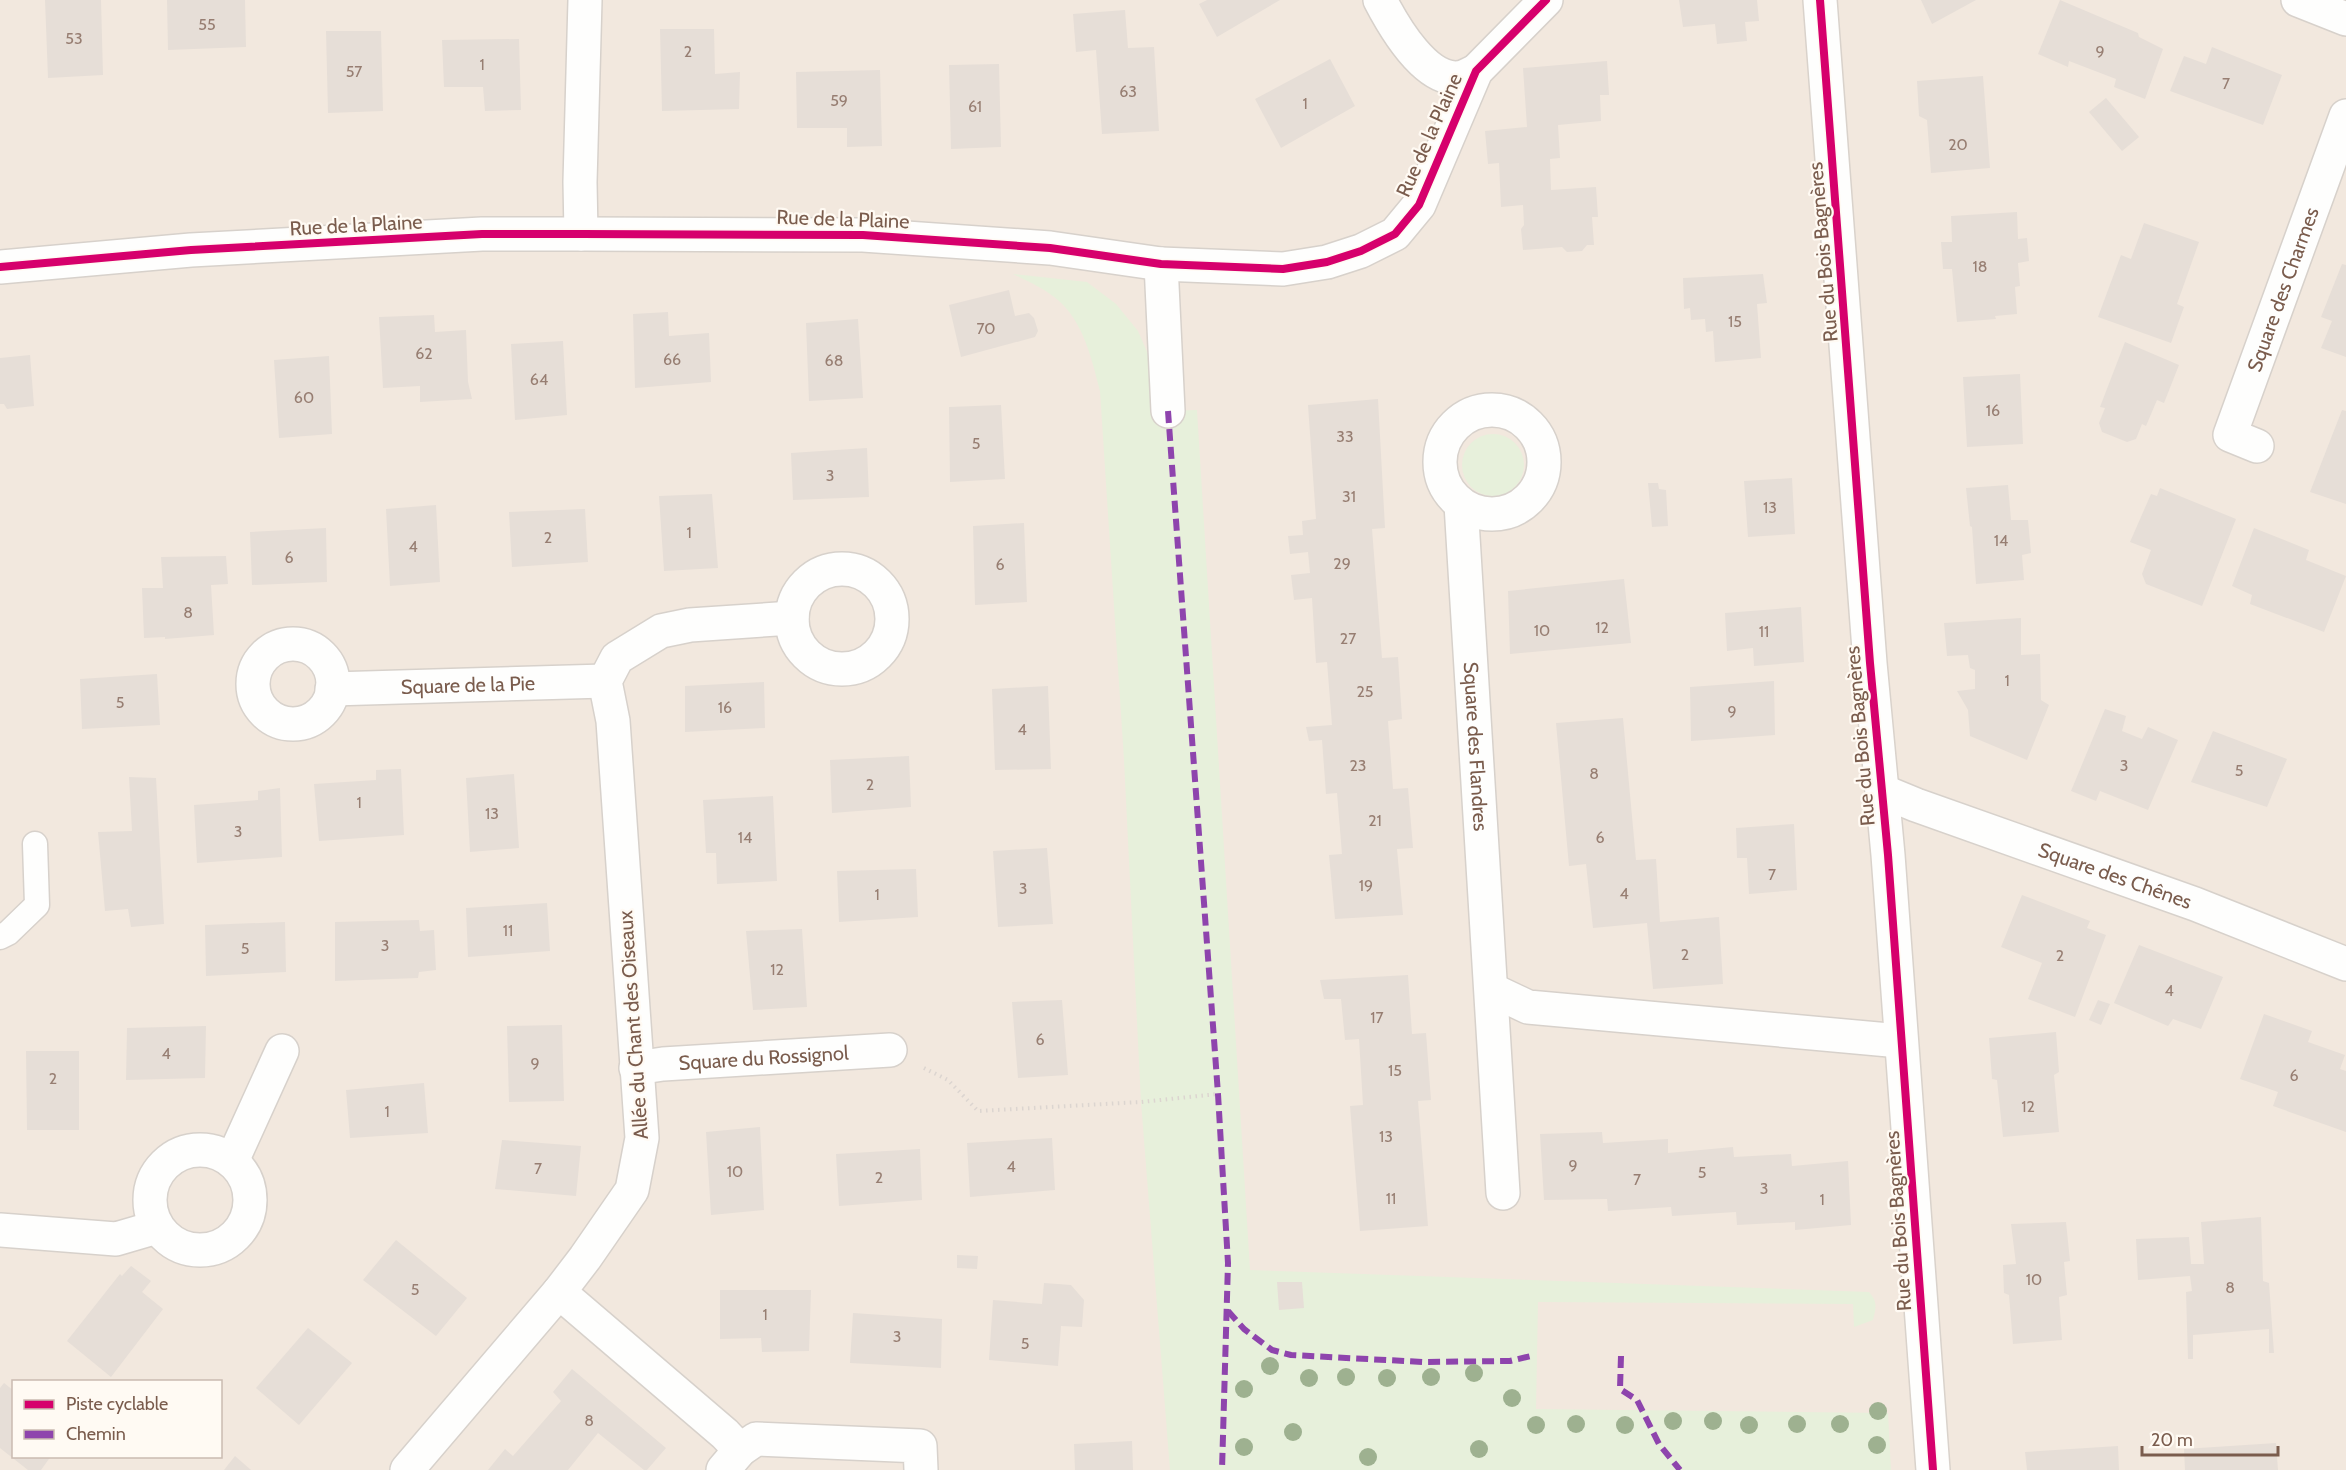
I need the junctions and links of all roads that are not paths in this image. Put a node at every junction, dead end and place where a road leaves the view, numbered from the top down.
1 (585, 0) edge
2 (1380, 0) edge
3 (1545, 0) edge
4 (1820, 0) edge
5 (2298, 0) edge
6 (2346, 19) edge
7 (1476, 71) junction
8 (2346, 116) edge
9 (581, 234) junction
10 (1161, 264) junction
11 (0, 267) edge
12 (1168, 411) dead end
13 (2258, 446) dead end
14 (1461, 504) dead end
15 (792, 618) dead end
16 (605, 681) junction
17 (332, 689) dead end
18 (1882, 791) junction
19 (35, 844) dead end
20 (0, 937) edge
21 (2346, 964) edge
22 (1492, 990) junction
23 (1900, 1041) junction
24 (890, 1050) road end
25 (282, 1051) dead end
26 (636, 1068) junction
27 (232, 1161) junction
28 (1503, 1193) dead end
29 (157, 1227) junction
30 (0, 1230) edge
31 (559, 1292) junction
32 (731, 1460) edge
33 (407, 1470) edge
34 (921, 1470) edge
35 (1933, 1470) edge

1 - 9 street
2 - 7 street
3 - 7 street, Rue de la Plaine
4 - 18 street, Rue du Bois Bagnères
5 - 6 street
7 - 10 street, Rue de la Plaine
8 - 13 street, Square des Charmes
9 - 10 street, Rue de la Plaine
9 - 11 street, Rue de la Plaine
10 - 12 street
14 - 22 street, Square des Flandres
15 - 16 street
16 - 17 street, Square de la Pie
16 - 26 street, Allée du Chant des Oiseaux
18 - 21 street, Square des Chênes
18 - 23 street, Rue du Bois Bagnères
19 - 20 lane
22 - 23 street
22 - 28 street, Square des Flandres
23 - 35 street, Rue du Bois Bagnères
24 - 26 street, Square du Rossignol
25 - 27 street
26 - 31 street, Allée du Chant des Oiseaux
27 - 29 street
27 - 29 street
29 - 30 street
31 - 32 street
31 - 33 street, Allée du Chant des Oiseaux
32 - 34 street

